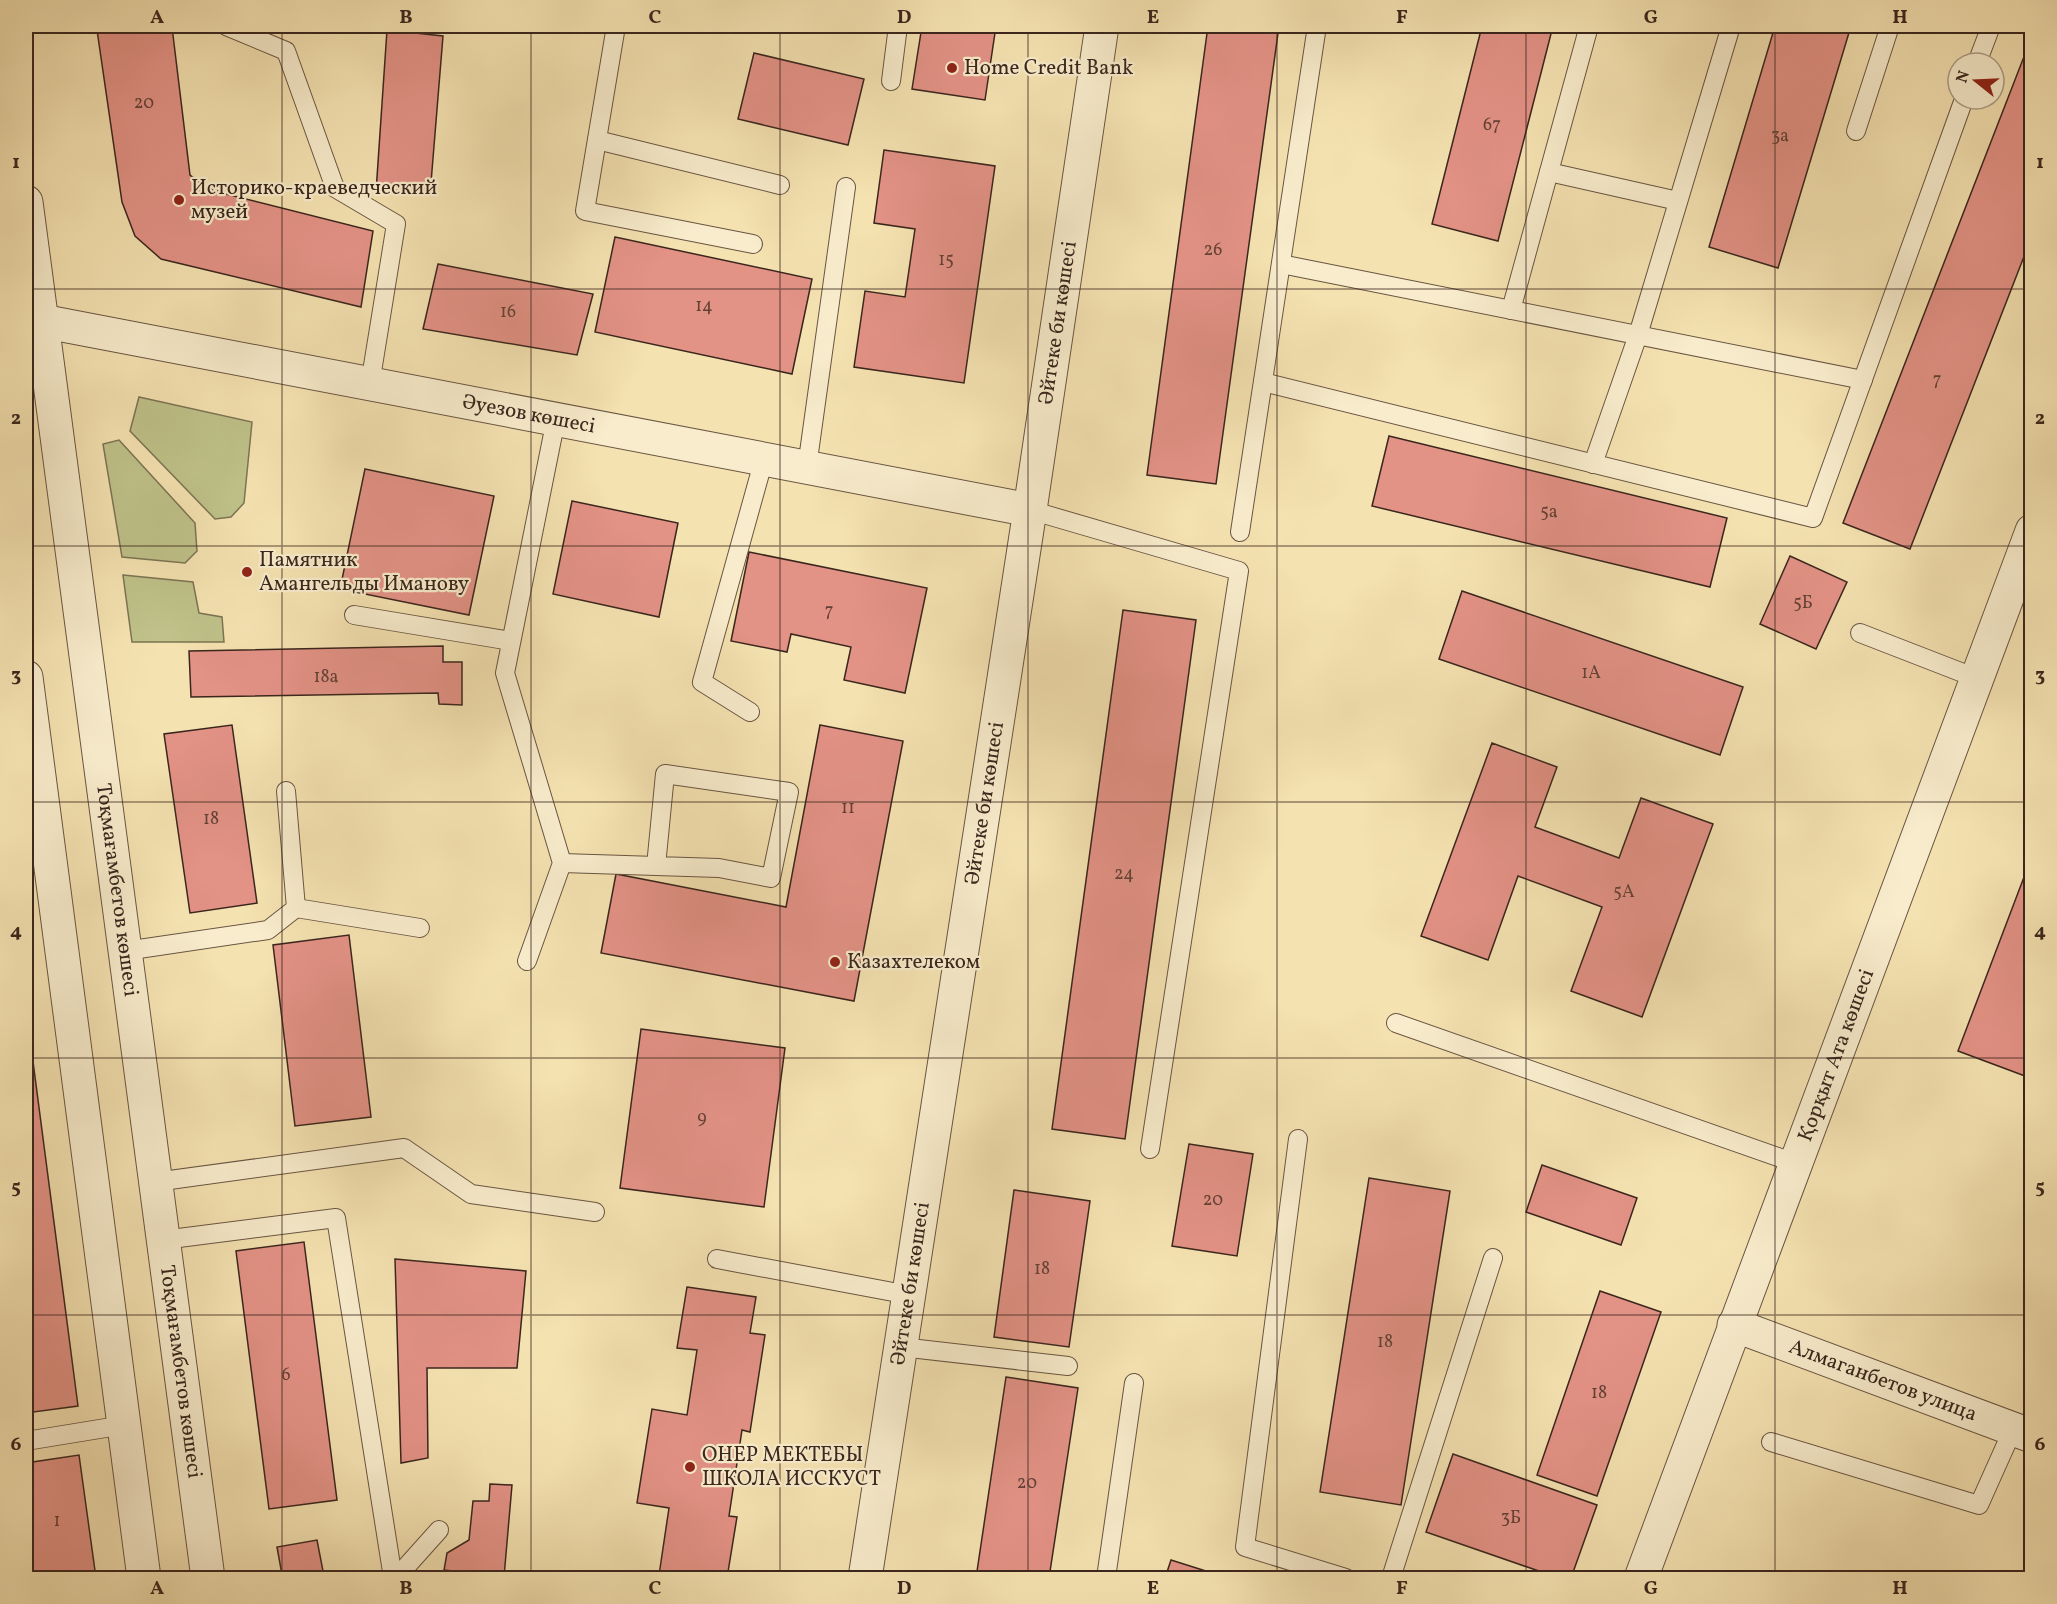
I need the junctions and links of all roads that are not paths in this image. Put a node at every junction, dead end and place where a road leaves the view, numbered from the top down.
1 (226, 26) edge
2 (616, 26) edge
3 (898, 26) edge
4 (1102, 26) edge
5 (1317, 26) edge
6 (1588, 26) edge
7 (1731, 26) edge
8 (1890, 26) edge
9 (1991, 26) edge
10 (1982, 51) edge
11 (891, 81) dead end
12 (1960, 111) edge
13 (1856, 131) dead end
14 (597, 140) junction
15 (1549, 172) junction
16 (780, 185) dead end
17 (846, 187) dead end
18 (1678, 201) junction
19 (26, 202) edge
20 (753, 244) dead end
21 (1281, 264) junction
22 (1511, 310) junction
23 (33, 319) edge
24 (1638, 335) junction
25 (1863, 380) junction
26 (1263, 382) junction
27 (370, 384) junction
28 (556, 419) junction
29 (765, 459) junction
30 (1593, 464) junction
31 (807, 467) junction
32 (1030, 510) junction
33 (2031, 531) edge
34 (1240, 532) dead end
35 (354, 615) dead end
36 (1860, 633) dead end
37 (512, 641) junction
38 (26, 677) edge
39 (1976, 678) junction
40 (750, 712) dead end
41 (286, 791) dead end
42 (34, 813) edge
43 (562, 863) junction
44 (656, 866) junction
45 (296, 908) junction
46 (420, 928) dead end
47 (124, 951) junction
48 (527, 961) dead end
49 (1396, 1023) dead end
50 (1298, 1139) dead end
51 (1150, 1149) dead end
52 (1795, 1163) junction
53 (155, 1182) junction
54 (595, 1212) dead end
55 (163, 1240) junction
56 (1493, 1258) dead end
57 (717, 1260) dead end
58 (909, 1295) junction
59 (1734, 1325) junction
60 (901, 1347) junction
61 (1068, 1366) dead end
62 (1134, 1383) dead end
63 (124, 1425) junction
64 (2022, 1433) edge
65 (26, 1442) edge
66 (1771, 1442) dead end
67 (439, 1530) dead end
68 (144, 1578) edge
69 (208, 1578) edge
70 (395, 1578) edge
71 (865, 1578) edge
72 (1106, 1578) edge
73 (1346, 1578) edge
74 (1391, 1578) edge
75 (1641, 1578) edge

1 - 27 lane
2 - 14 lane
3 - 11 lane
4 - 32 street, Әйтеке би көшесі
5 - 21 lane
6 - 15 lane
7 - 18 lane
8 - 13 lane
9 - 10 lane
12 - 25 lane
14 - 16 lane
14 - 20 lane
15 - 18 lane
15 - 22 lane
17 - 31 lane
18 - 24 lane
19 - 23 street, Тоқмағамбетов көшесі
21 - 22 lane
21 - 26 lane
22 - 24 lane
23 - 27 street, Әуезов көшесі
23 - 47 street, Тоқмағамбетов көшесі
24 - 25 lane
24 - 30 lane
25 - 30 lane
26 - 30 lane
26 - 34 lane
27 - 28 street, Әуезов көшесі
28 - 29 street, Әуезов көшесі
28 - 37 lane
29 - 31 street, Әуезов көшесі
29 - 40 lane
31 - 32 street, Әуезов көшесі
32 - 51 lane
32 - 58 street, Әйтеке би көшесі
33 - 39 street, Қорқыт Ата көшесі
35 - 37 lane
36 - 39 lane
37 - 43 lane
38 - 42 street
39 - 52 street, Қорқыт Ата көшесі
41 - 45 lane
42 - 63 street
43 - 44 lane
43 - 48 lane
44 - 44 lane
45 - 46 lane
45 - 47 lane
47 - 53 street, Тоқмағамбетов көшесі
49 - 52 lane
50 - 73 lane
52 - 59 street, Қорқыт Ата көшесі
53 - 54 lane
53 - 55 street, Тоқмағамбетов көшесі
55 - 69 street, Тоқмағамбетов көшесі
55 - 70 lane
56 - 74 lane
57 - 58 lane
58 - 60 street, Әйтеке би көшесі
59 - 64 street, Алмаганбетов улица
59 - 75 street, Қорқыт Ата көшесі
60 - 61 lane
60 - 71 street, Әйтеке би көшесі
62 - 72 lane
63 - 65 lane
63 - 68 street
64 - 66 lane
67 - 70 lane

